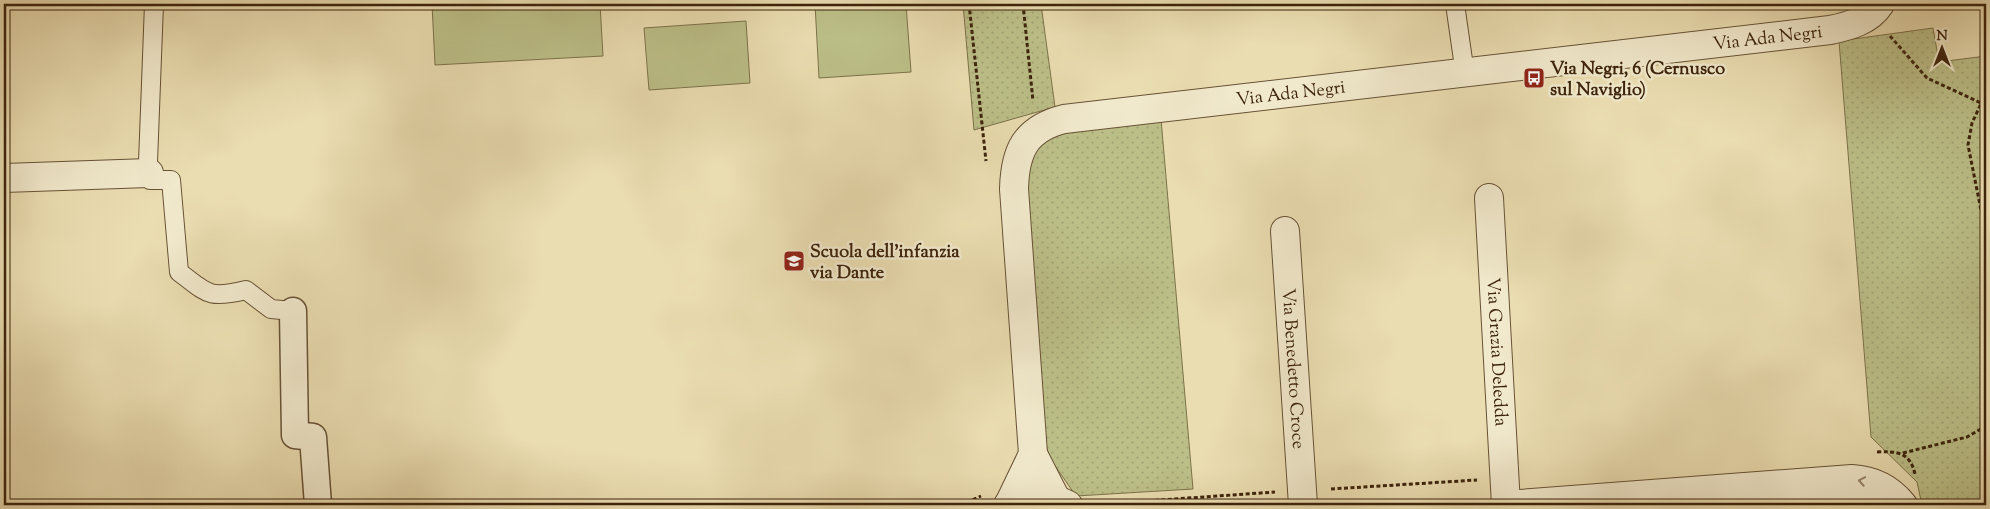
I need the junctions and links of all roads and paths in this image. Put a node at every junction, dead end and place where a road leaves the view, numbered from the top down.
1 (154, 4) edge
2 (1023, 4) edge
3 (1455, 4) edge
4 (1876, 9) edge
5 (1465, 74) junction
6 (1986, 93) edge
7 (1981, 103) junction
8 (1035, 132) junction
9 (149, 173) junction
10 (4, 178) edge
11 (1489, 198) dead end
12 (1285, 232) dead end
13 (1986, 235) edge
14 (293, 311) joint
15 (1986, 426) edge
16 (1903, 453) dead end
17 (1032, 454) junction
18 (1062, 502) edge
19 (1009, 504) edge
20 (318, 505) edge
21 (1303, 505) edge
22 (1506, 505) edge
23 (1775, 505) edge
24 (1876, 505) edge
25 (1903, 505) edge

1 - 9 lane
2 - 8 path
3 - 5 lane
4 - 5 street, Via Ada Negri
4 - 7 path
5 - 8 street, Via Ada Negri
6 - 7 path
7 - 13 path
8 - 17 street, Via Ada Negri
9 - 10 street
9 - 14 lane
11 - 22 street, Via Grazia Deledda
12 - 21 street, Via Benedetto Croce
14 - 20 street
15 - 16 path
17 - 18 street, Via Ada Negri
17 - 19 street, Via Ada Negri
18 - 19 street
25 -> 22 street
23 - 24 street

